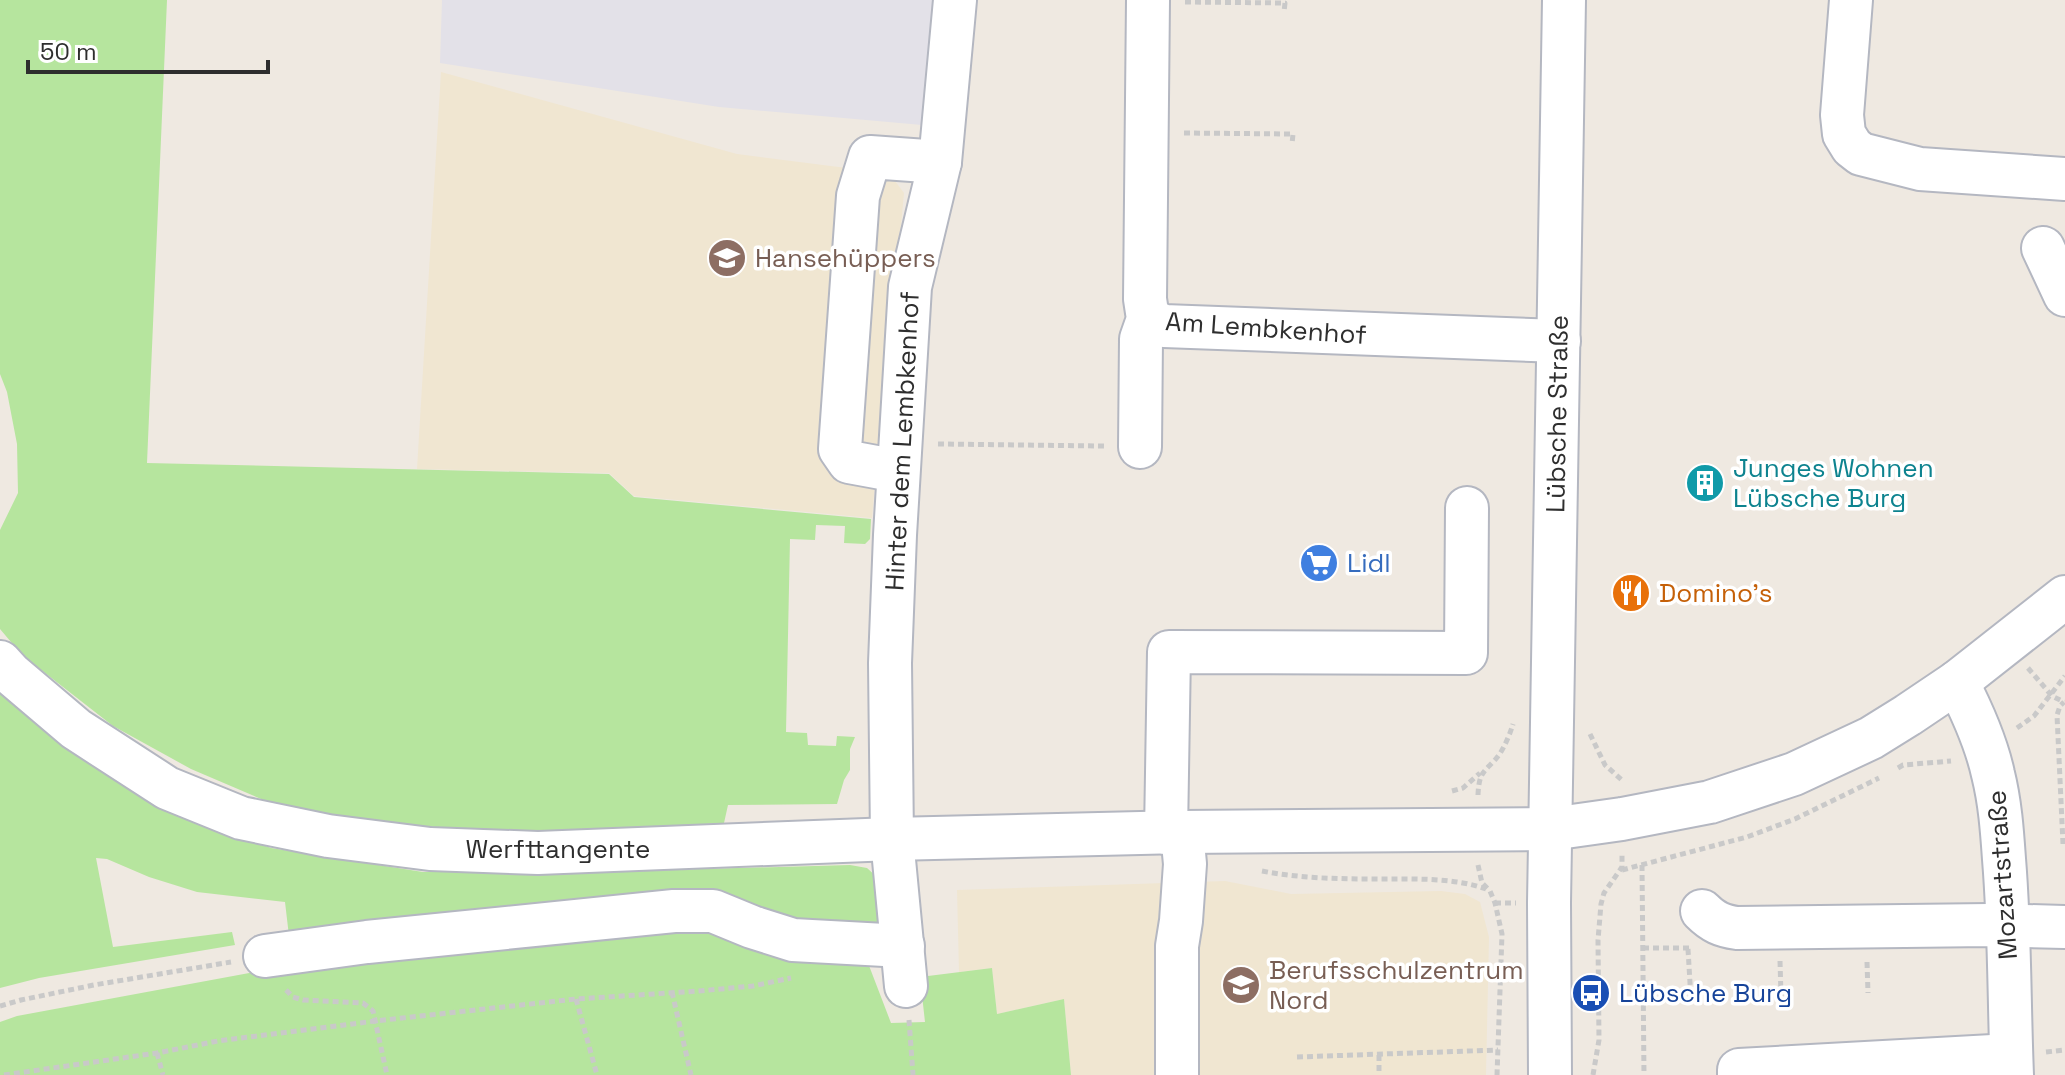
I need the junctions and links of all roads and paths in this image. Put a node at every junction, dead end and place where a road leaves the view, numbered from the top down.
1 (955, 0) edge
2 (1564, 0) edge
3 (1851, 0) edge
4 (1148, 1) edge
5 (1227, 2) junction
6 (1227, 11) dead end
7 (1284, 12) dead end
8 (1147, 132) junction
9 (1226, 133) junction
10 (1225, 144) dead end
11 (1292, 144) dead end
12 (940, 162) junction
13 (2065, 179) edge
14 (2043, 248) dead end
15 (2065, 295) edge
16 (1148, 319) junction
17 (1559, 341) junction
18 (1140, 447) joint
19 (899, 457) junction
20 (1467, 508) dead end
21 (2065, 597) edge
22 (0, 662) edge
23 (1957, 682) junction
24 (2052, 696) dead end
25 (2064, 702) edge
26 (1635, 780) dead end
27 (1623, 781) dead end
28 (1551, 829) junction
29 (1174, 832) junction
30 (892, 839) junction
31 (2063, 844) dead end
32 (1622, 854) dead end
33 (1642, 865) dead end
34 (2008, 925) junction
35 (2065, 927) edge
36 (1695, 930) joint
37 (265, 956) junction
38 (1779, 959) dead end
39 (1867, 962) dead end
40 (905, 966) junction
41 (802, 978) dead end
42 (672, 992) junction
43 (1868, 993) dead end
44 (1781, 996) dead end
45 (576, 999) junction
46 (1691, 1000) dead end
47 (0, 1006) edge
48 (375, 1021) junction
49 (157, 1053) junction
50 (1379, 1055) junction
51 (1297, 1057) dead end
52 (2012, 1065) edge
53 (4, 1075) edge
54 (163, 1075) edge
55 (387, 1075) edge
56 (597, 1075) edge
57 (691, 1075) edge
58 (913, 1075) edge
59 (1177, 1075) edge
60 (1379, 1075) edge
61 (1497, 1075) edge
62 (1550, 1075) edge
63 (1593, 1075) edge
64 (1644, 1075) edge
65 (1739, 1075) edge

1 - 12 street, Hinter dem Lembkenhof
2 - 17 street, Lübsche Straße
3 - 13 street
4 - 5 path
4 - 8 street, Am Lembkenhof
5 - 6 path
5 - 7 path
8 - 9 path
8 - 16 street, Am Lembkenhof
9 - 10 path
9 - 11 path
12 - 19 street, Hinter dem Lembkenhof
12 - 19 street
14 - 15 street
16 - 17 street, Am Lembkenhof
16 - 18 street
17 - 28 street, Lübsche Straße
18 - 19 path
19 - 30 street, Hinter dem Lembkenhof
20 - 29 street
21 - 23 street
22 - 30 street, Werfttangente
23 - 28 street
23 - 34 street, Mozartstraße
24 - 25 path
25 - 31 path
26 - 27 path
28 - 29 street
28 - 62 street, Lübsche Straße
29 - 30 street, Werfttangente
29 - 59 street
30 - 40 street, Hinter dem Lembkenhof
32 - 63 path
33 - 64 path
34 - 35 street
34 - 36 street
34 - 52 street, Mozartstraße
36 - 46 path
37 - 40 street
37 - 47 path
37 - 48 path
38 - 44 path
39 - 43 path
40 - 58 path
41 - 42 path
42 - 45 path
42 - 57 path
45 - 48 path
45 - 56 path
48 - 49 path
48 - 55 path
49 - 53 path
49 - 54 path
50 - 51 path
50 - 60 path
50 - 61 path
52 - 65 street

